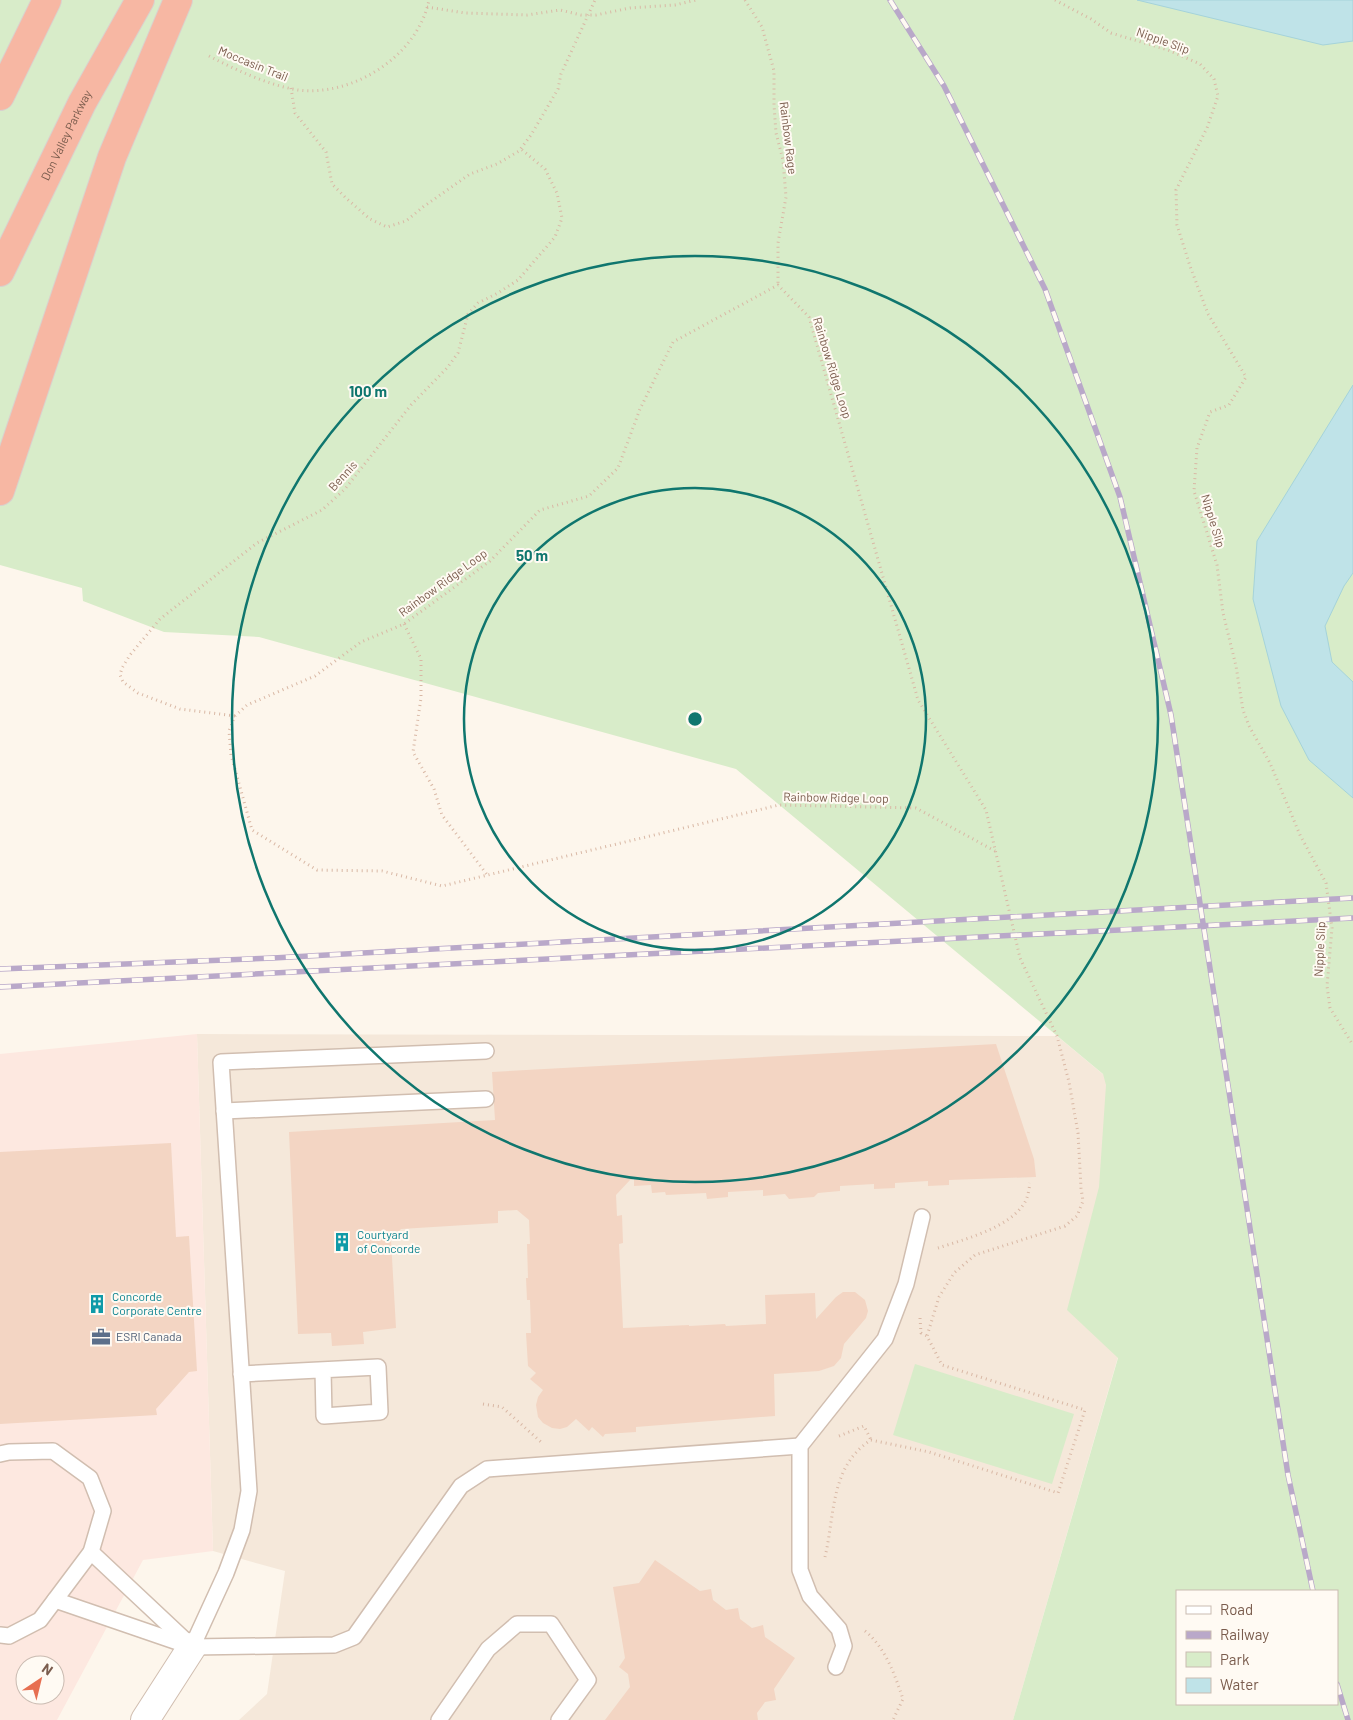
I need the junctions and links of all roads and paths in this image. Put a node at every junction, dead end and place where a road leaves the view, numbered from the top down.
1 (47, 0) edge
2 (140, 0) edge
3 (178, 0) edge
4 (429, 0) edge
5 (594, 0) edge
6 (696, 0) edge
7 (745, 0) edge
8 (1055, 0) edge
9 (427, 7) junction
10 (588, 14) junction
11 (209, 56) dead end
12 (291, 88) junction
13 (0, 96) edge
14 (521, 149) junction
15 (0, 272) edge
16 (778, 285) junction
17 (0, 491) edge
18 (404, 624) junction
19 (235, 716) junction
20 (995, 851) junction
21 (488, 876) junction
22 (1353, 1045) edge
23 (486, 1051) dead end
24 (486, 1099) dead end
25 (224, 1111) junction
26 (1030, 1183) dead end
27 (922, 1217) dead end
28 (932, 1252) dead end
29 (919, 1309) dead end
30 (927, 1336) junction
31 (323, 1370) junction
32 (241, 1374) junction
33 (832, 1439) dead end
34 (871, 1440) junction
35 (800, 1446) junction
36 (0, 1454) edge
37 (91, 1552) junction
38 (824, 1561) dead end
39 (55, 1600) junction
40 (860, 1627) dead end
41 (0, 1635) edge
42 (192, 1646) junction
43 (836, 1667) dead end
44 (145, 1720) edge
45 (439, 1720) edge
46 (559, 1720) edge
47 (893, 1720) edge

1 - 13 highway
2 - 15 highway, Don Valley Parkway
3 - 17 highway
4 - 9 path, Moccasin Trail
5 - 10 path
6 - 10 path
7 - 16 path, Rainbow Rage
8 - 22 path, Nipple Slip
9 - 10 path
9 - 12 path, Moccasin Trail
10 - 14 path
11 - 12 path, Moccasin Trail
12 - 14 path
14 - 19 path, Bennis
16 - 18 path, Rainbow Ridge Loop
16 - 20 path, Rainbow Ridge Loop
18 - 19 path, Rainbow Ridge Loop
18 - 21 path
19 - 21 path, Rainbow Ridge Loop
20 - 21 path, Rainbow Ridge Loop
20 - 30 path, Rainbow Ridge Loop
23 - 25 lane
24 - 25 lane
25 - 32 lane
26 - 28 path
27 - 35 lane
29 - 30 path
30 - 34 path
31 - 31 lane
31 - 32 lane
32 - 42 lane
33 - 34 path
34 - 38 path
35 - 42 lane
35 - 43 lane
36 - 37 lane
37 - 39 lane
37 - 42 lane
39 - 41 lane
39 - 42 lane
40 - 47 path
42 - 44 street
45 - 46 lane

